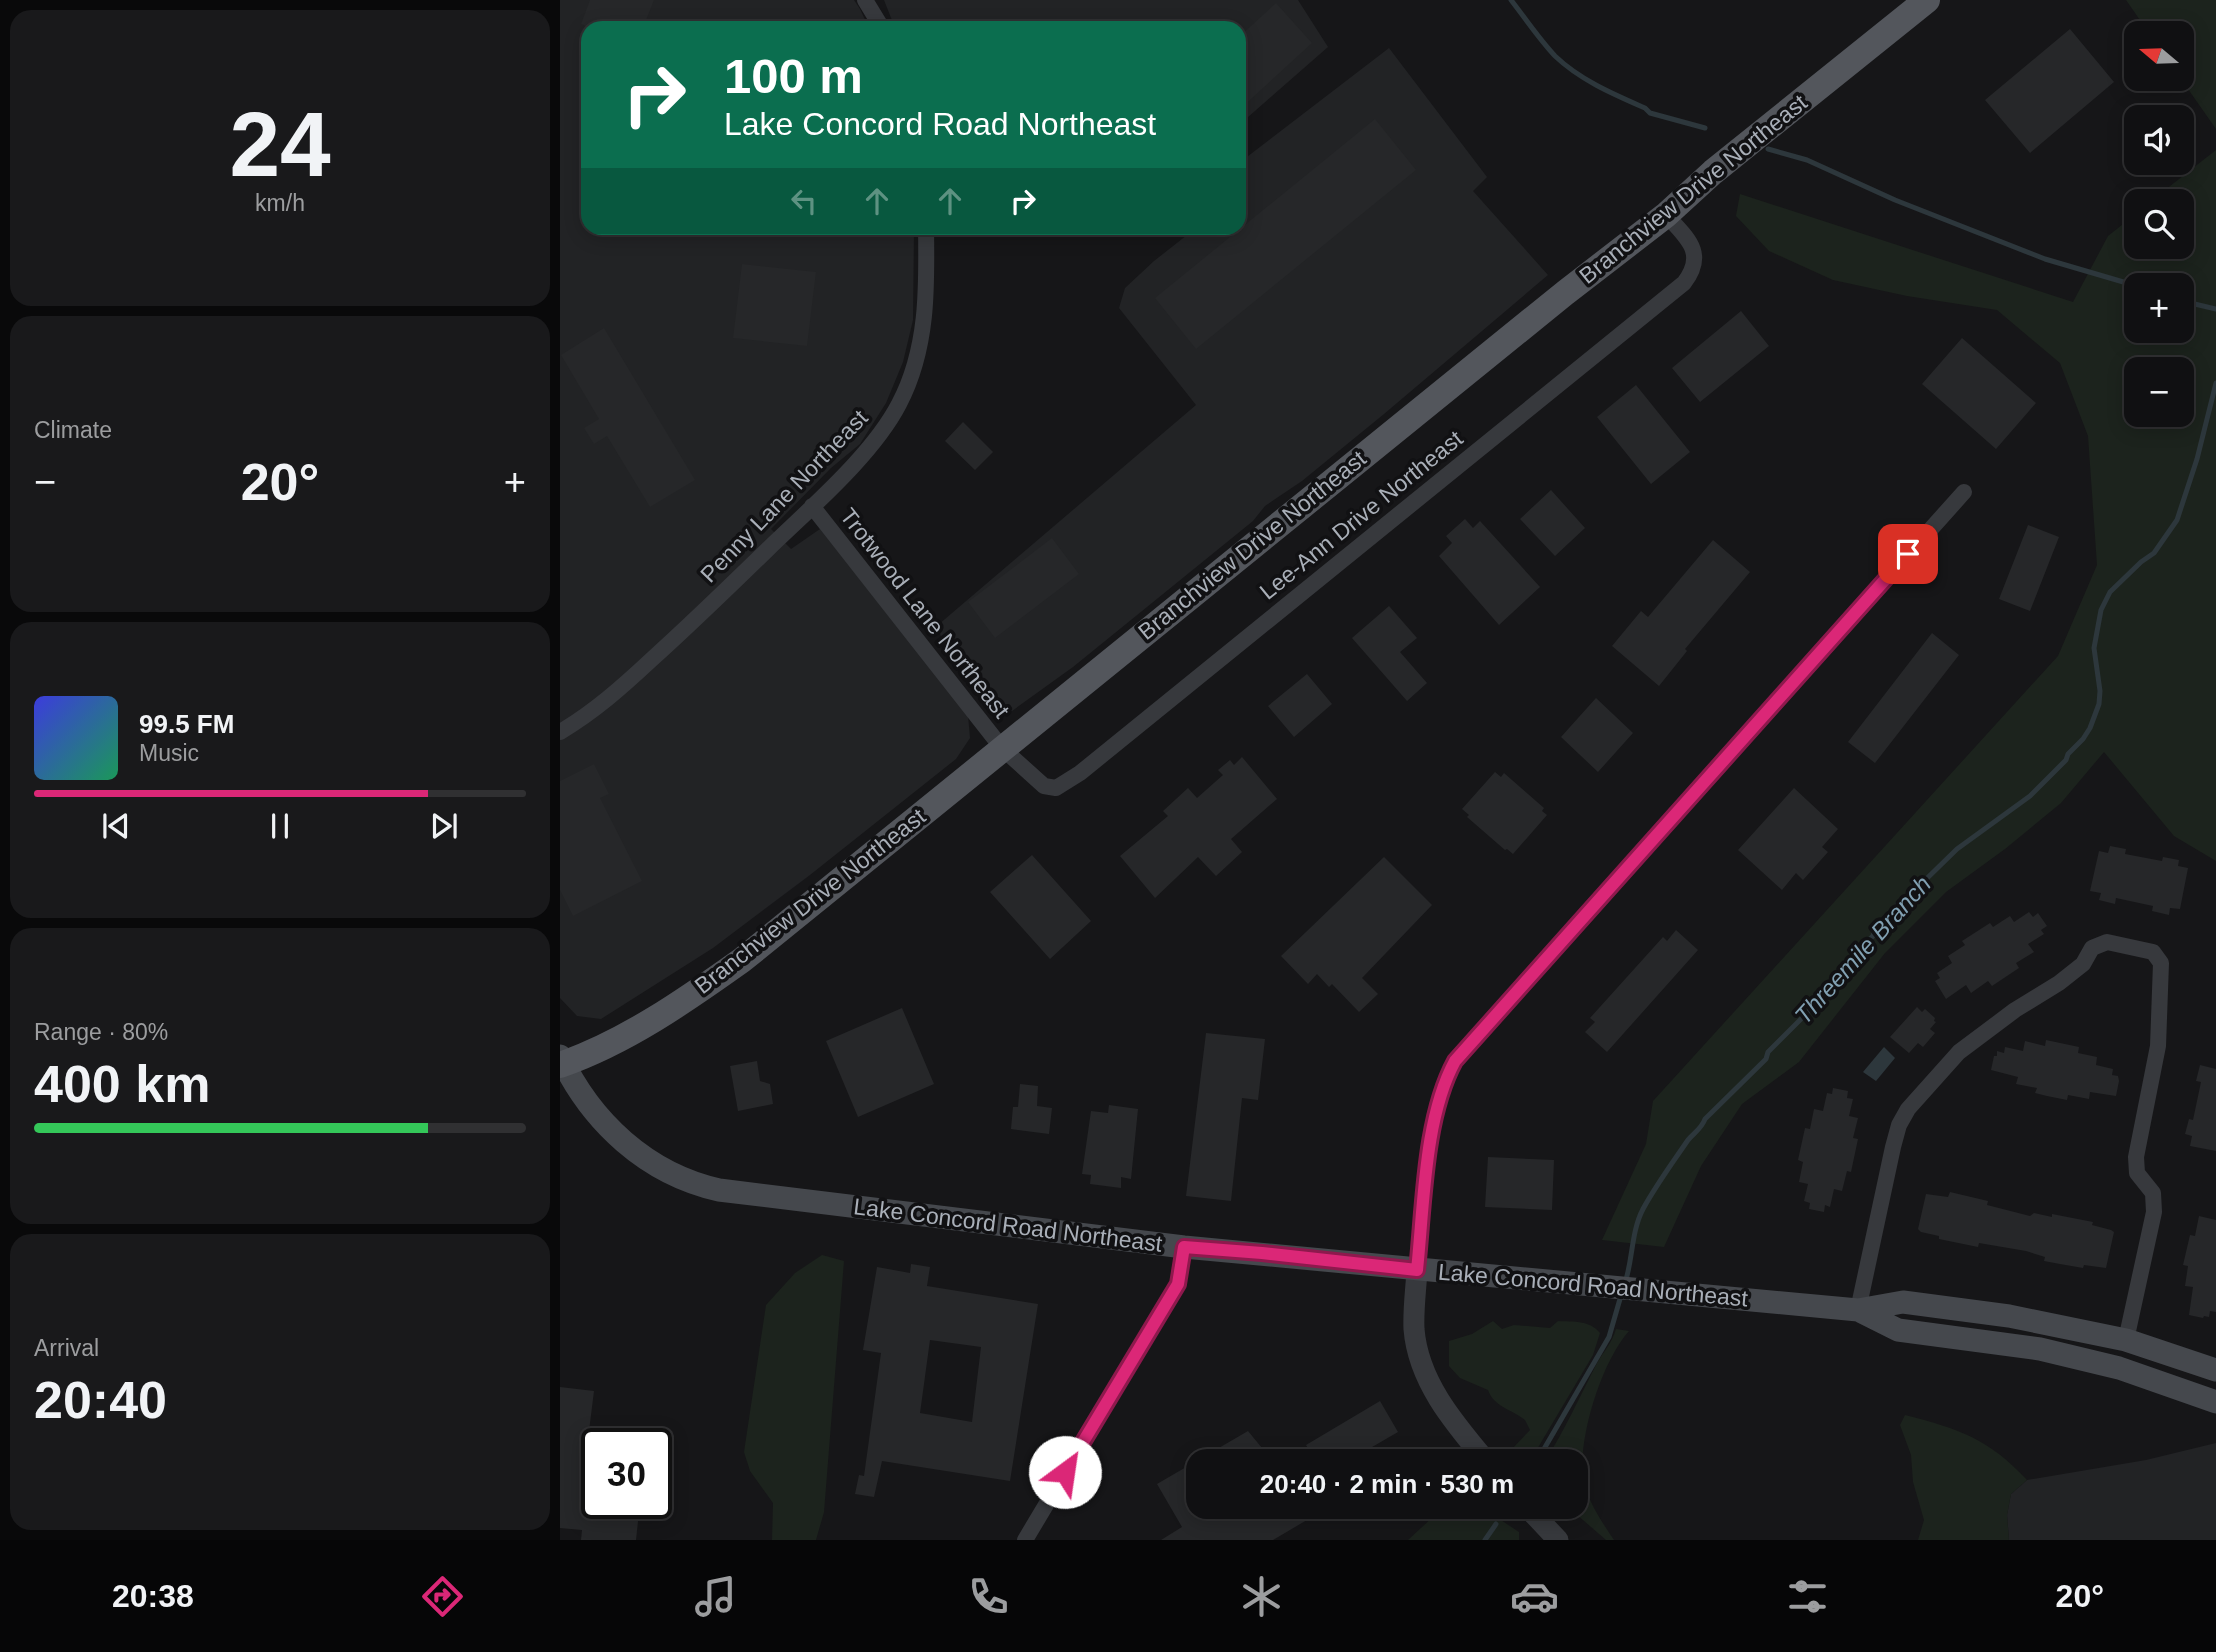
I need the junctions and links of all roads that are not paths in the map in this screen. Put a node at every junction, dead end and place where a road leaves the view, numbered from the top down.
1 (865, 0) edge
2 (1927, 0) edge
3 (878, 21) edge
4 (1666, 215) junction
5 (926, 235) edge
6 (1964, 492) dead end
7 (812, 506) junction
8 (560, 732) edge
9 (1002, 747) junction
10 (561, 1061) edge
11 (1184, 1247) junction
12 (1417, 1270) junction
13 (1858, 1310) junction
14 (2126, 1340) junction
15 (2216, 1370) edge
16 (2216, 1402) edge
17 (1477, 1449) edge
18 (1538, 1519) edge
19 (1025, 1540) edge
20 (1558, 1540) edge

1 - 3 street
2 - 4 main road, Branchview Drive Northeast
4 - 9 main road, Branchview Drive Northeast
4 - 9 street, Lee-Ann Drive Northeast
5 - 7 street, Penny Lane Northeast
6 - 12 street
7 - 8 street, Penny Lane Northeast
7 - 9 street, Trotwood Lane Northeast
9 - 10 main road, Branchview Drive Northeast
10 - 11 main road, Lake Concord Road Northeast
11 - 12 main road, Lake Concord Road Northeast
11 - 19 street
12 - 13 main road, Lake Concord Road Northeast
12 - 17 street
13 - 14 main road, Lake Concord Road Northeast
13 - 14 street
13 - 16 main road, Lake Concord Road Northeast
14 - 15 main road, Lake Concord Road Northeast
18 - 20 street

